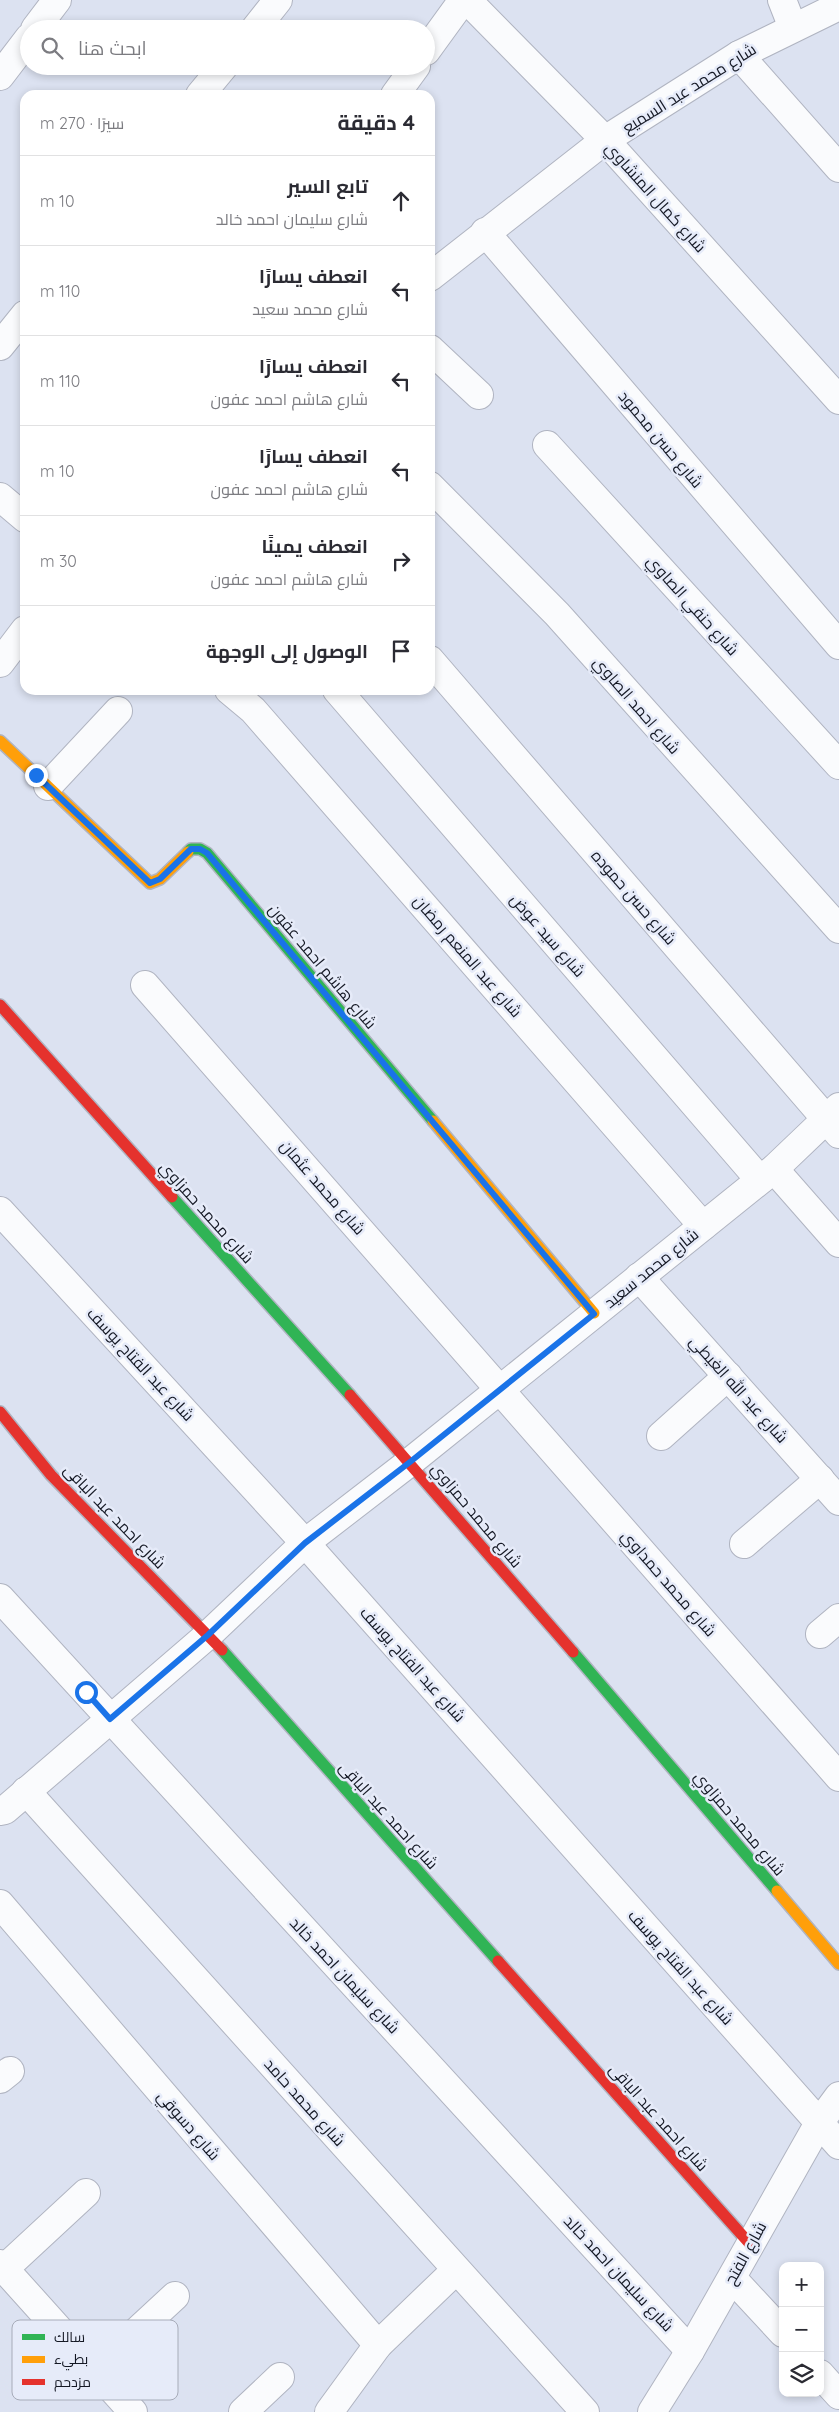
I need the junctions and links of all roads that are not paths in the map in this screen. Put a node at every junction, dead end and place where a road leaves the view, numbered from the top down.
1 (57, 0) edge
2 (278, 0) edge
3 (462, 0) edge
4 (467, 0) edge
5 (782, 0) edge
6 (839, 6) edge
7 (43, 20) edge
8 (262, 20) edge
9 (793, 28) junction
10 (435, 38) edge
11 (20, 50) edge
12 (738, 55) junction
13 (217, 75) edge
14 (409, 75) edge
15 (0, 76) edge
16 (204, 90) edge
17 (399, 90) edge
18 (606, 140) junction
19 (839, 168) edge
20 (485, 232) junction
21 (435, 273) edge
22 (20, 321) edge
23 (0, 346) edge
24 (435, 354) edge
25 (479, 395) dead end
26 (839, 400) edge
27 (547, 445) dead end
28 (435, 491) edge
29 (0, 497) edge
30 (20, 514) edge
31 (20, 637) edge
32 (839, 645) edge
33 (0, 663) edge
34 (435, 666) edge
35 (235, 695) edge
36 (341, 695) edge
37 (118, 712) dead end
38 (0, 741) edge
39 (839, 765) edge
40 (48, 786) junction
41 (839, 929) edge
42 (146, 985) dead end
43 (0, 1005) edge
44 (835, 1120) edge
45 (767, 1175) junction
46 (0, 1211) edge
47 (703, 1226) junction
48 (839, 1243) edge
49 (639, 1277) junction
50 (594, 1314) junction
51 (728, 1376) junction
52 (500, 1390) junction
53 (0, 1412) edge
54 (661, 1436) dead end
55 (410, 1462) junction
56 (820, 1479) junction
57 (839, 1501) edge
58 (305, 1543) junction
59 (744, 1544) dead end
60 (0, 1598) edge
61 (208, 1635) junction
62 (110, 1719) junction
63 (839, 1776) edge
64 (26, 1791) junction
65 (0, 1811) edge
66 (0, 1904) edge
67 (839, 1964) edge
68 (839, 2096) edge
69 (819, 2123) junction
70 (839, 2145) edge
71 (86, 2193) dead end
72 (750, 2244) junction
73 (2, 2266) edge
74 (456, 2270) junction
75 (732, 2278) junction
76 (175, 2296) dead end
77 (50, 2320) edge
78 (149, 2320) edge
79 (779, 2329) edge
80 (378, 2346) junction
81 (690, 2351) junction
82 (280, 2377) dead end
83 (824, 2378) edge
84 (839, 2395) edge
85 (122, 2400) edge
86 (133, 2412) edge
87 (243, 2412) edge
88 (329, 2412) edge
89 (585, 2412) edge
90 (652, 2412) edge

1 - 7 street
2 - 8 street
3 - 10 street
4 - 18 street, شارع كمال المنشاوي
5 - 9 street
6 - 9 street, شارع محمد عبد السميع
9 - 12 street, شارع محمد عبد السميع
11 - 15 street
12 - 18 street, شارع محمد عبد السميع
12 - 19 street
13 - 16 street
14 - 17 street
18 - 20 street, شارع محمد عبد السميع
18 - 26 street, شارع كمال المنشاوي
20 - 21 street, شارع محمد عبد السميع
20 - 32 street, شارع حسن محمود
22 - 23 street
24 - 25 street
27 - 39 street, شارع حنفي الصاوي
28 - 41 street, شارع احمد الصاوي
29 - 30 street
31 - 33 street
34 - 44 street, شارع حسن حموده
35 - 47 street, شارع عبد المنعم رمضان
36 - 45 street, شارع سيد عوض
37 - 40 street
38 - 40 street, شارع هاشم احمد عفون
40 - 50 street, شارع هاشم احمد عفون
42 - 52 street, شارع محمد عثمان
43 - 55 street, شارع محمد حمزاوي
44 - 45 street, شارع محمد سعيد
45 - 47 street, شارع محمد سعيد
45 - 48 street, شارع سيد عوض
46 - 58 street, شارع عبد الفتاح يوسف
47 - 49 street, شارع محمد سعيد
49 - 50 street, شارع محمد سعيد
49 - 51 street, شارع عبد الله الغيطي
50 - 52 street, شارع محمد سعيد
51 - 54 street
51 - 56 street, شارع عبد الله الغيطي
52 - 55 street, شارع محمد سعيد
52 - 63 street, شارع محمد حمداوي
53 - 61 street, شارع احمد عبد الباقى
55 - 58 street, شارع محمد سعيد
55 - 67 street, شارع محمد حمزاوي
56 - 57 street, شارع عبد الله الغيطي
56 - 59 street
58 - 61 street, شارع محمد سعيد
58 - 69 street, شارع عبد الفتاح يوسف
60 - 62 street, شارع سليمان احمد خالد
61 - 62 street, شارع محمد سعيد
61 - 72 street, شارع احمد عبد الباقى
62 - 64 street, شارع محمد سعيد
62 - 81 street, شارع سليمان احمد خالد
64 - 65 street, شارع محمد سعيد
64 - 74 street, شارع محمد حامد
66 - 80 street, شارع دسوقي
68 - 69 street, شارع الفتح
69 - 70 street, شارع عبد الفتاح يوسف
69 - 72 street, شارع الفتح
71 - 73 street
72 - 75 street, شارع الفتح
73 - 77 street
74 - 80 street
74 - 89 street, شارع محمد حامد
75 - 79 street
75 - 81 street, شارع الفتح
76 - 78 street
80 - 88 street
81 - 90 street, شارع الفتح
82 - 87 street
83 - 84 street
85 - 86 street

